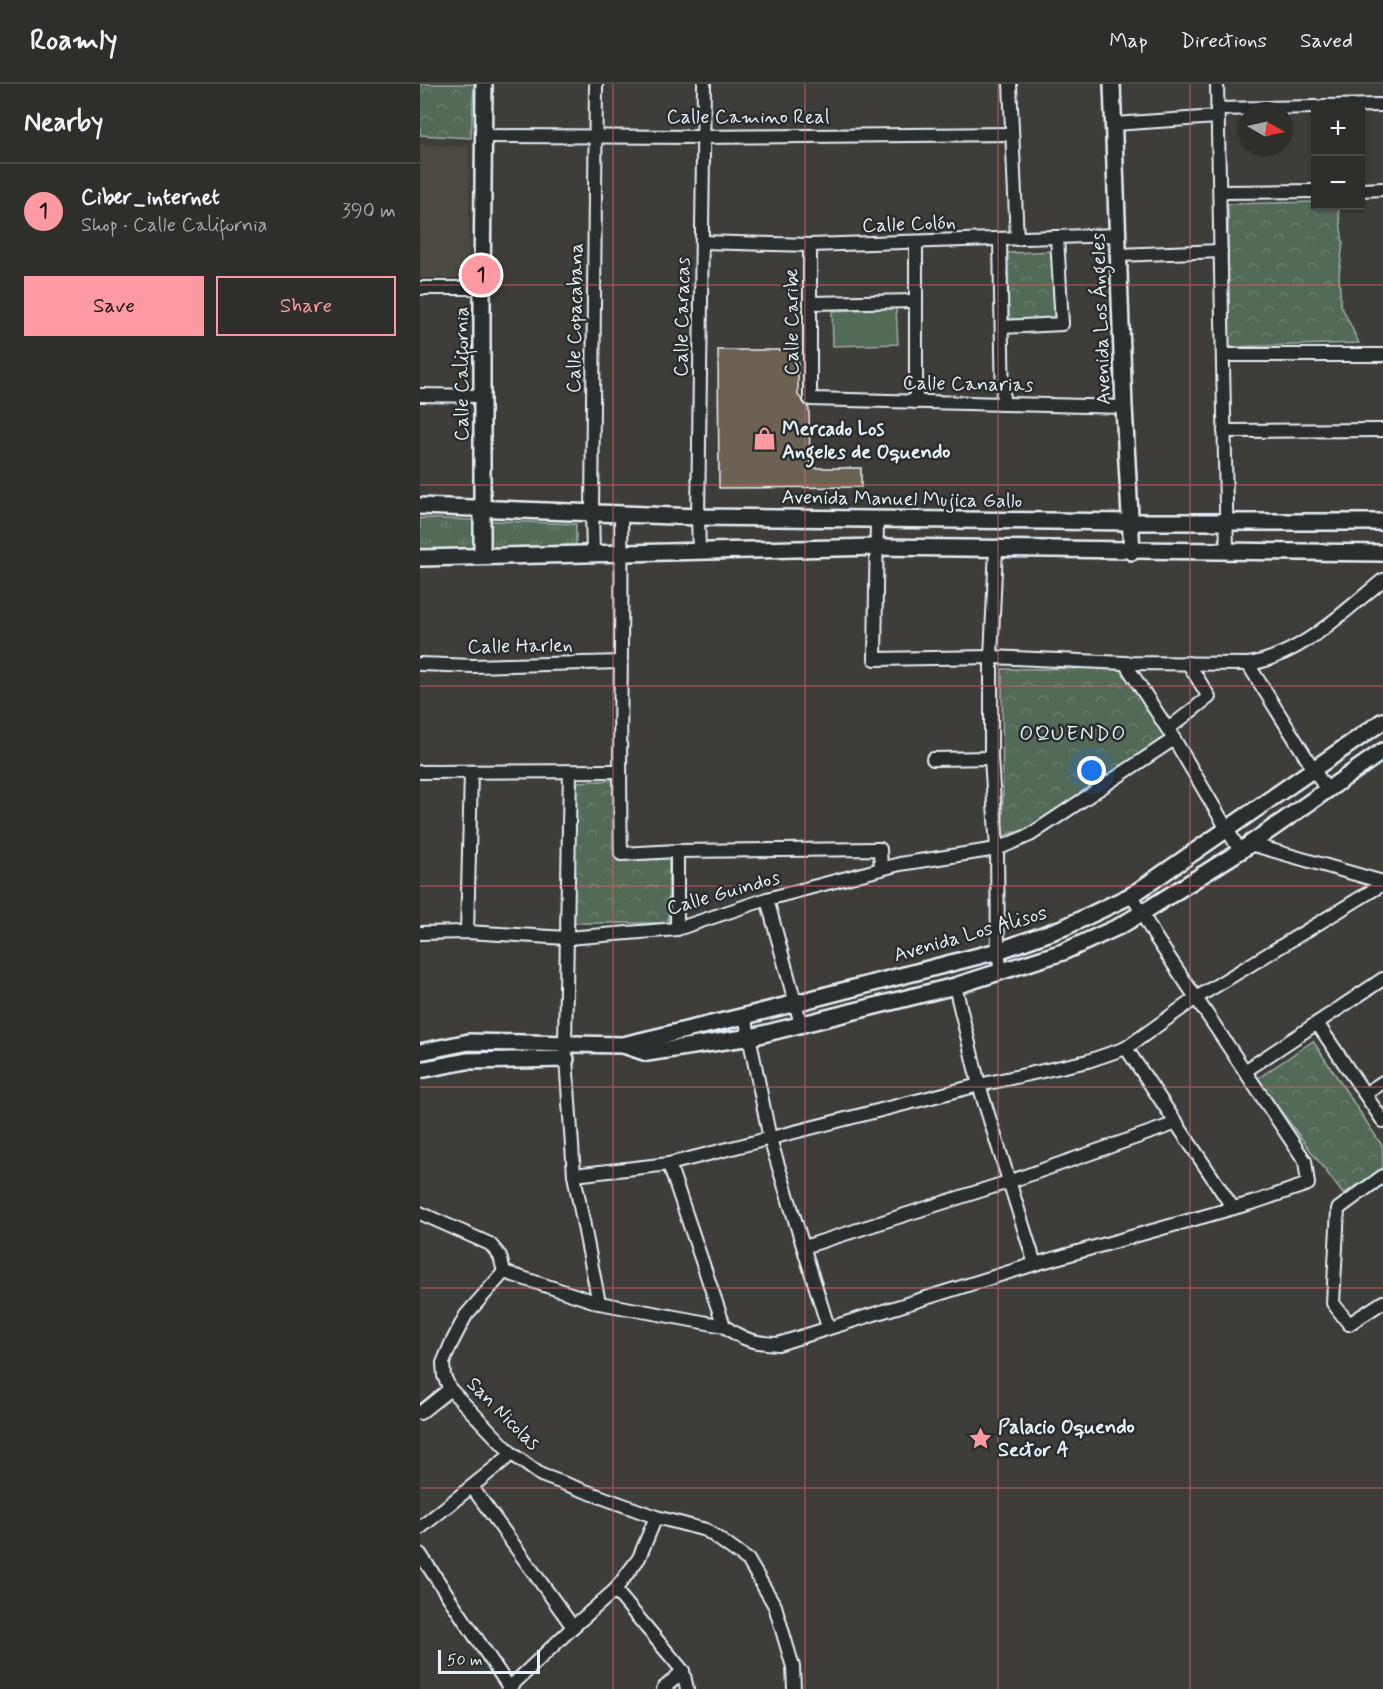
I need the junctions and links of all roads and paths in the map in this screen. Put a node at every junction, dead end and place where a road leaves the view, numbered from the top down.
1 (484, 84) edge
2 (596, 84) edge
3 (704, 84) edge
4 (1010, 84) edge
5 (1112, 84) edge
6 (1217, 84) edge
7 (1365, 105) edge
8 (1383, 105) edge
9 (1311, 107) edge
10 (1217, 113) junction
11 (1114, 124) junction
12 (1012, 134) junction
13 (595, 135) junction
14 (484, 136) junction
15 (702, 137) junction
16 (1383, 189) edge
17 (1365, 190) edge
18 (1311, 191) edge
19 (1220, 192) junction
20 (1118, 235) junction
21 (1057, 237) junction
22 (1017, 239) junction
23 (1000, 240) junction
24 (702, 242) junction
25 (916, 242) junction
26 (810, 245) junction
27 (1221, 250) junction
28 (1118, 255) junction
29 (420, 288) edge
30 (482, 288) junction
31 (916, 301) junction
32 (810, 303) junction
33 (1002, 327) junction
34 (1222, 355) junction
35 (1383, 355) edge
36 (420, 395) edge
37 (482, 396) junction
38 (810, 399) joint
39 (916, 402) junction
40 (1003, 404) junction
41 (1124, 407) junction
42 (1383, 430) edge
43 (1224, 431) junction
44 (420, 506) edge
45 (482, 507) junction
46 (592, 512) junction
47 (621, 513) junction
48 (698, 517) junction
49 (877, 519) junction
50 (1226, 521) junction
51 (1130, 522) junction
52 (1383, 522) edge
53 (877, 547) junction
54 (996, 549) junction
55 (699, 551) junction
56 (621, 552) junction
57 (1132, 552) junction
58 (1227, 552) junction
59 (593, 553) junction
60 (1383, 553) edge
61 (482, 556) junction
62 (420, 558) edge
63 (1383, 580) edge
64 (991, 657) junction
65 (621, 662) junction
66 (1125, 663) junction
67 (1188, 663) junction
68 (1248, 663) junction
69 (420, 664) edge
70 (1383, 721) edge
71 (1171, 734) junction
72 (1383, 750) edge
73 (991, 758) junction
74 (933, 759) dead end
75 (1313, 770) junction
76 (619, 771) junction
77 (420, 772) edge
78 (471, 772) junction
79 (570, 772) junction
80 (1326, 789) junction
81 (1227, 830) junction
82 (1245, 848) junction
83 (997, 849) junction
84 (677, 851) junction
85 (881, 869) junction
86 (1383, 883) edge
87 (1132, 895) junction
88 (767, 899) junction
89 (1142, 913) junction
90 (677, 928) junction
91 (467, 932) junction
92 (420, 933) edge
93 (567, 938) junction
94 (998, 951) junction
95 (1002, 973) junction
96 (1383, 979) edge
97 (955, 986) junction
98 (1196, 998) junction
99 (795, 1003) junction
100 (746, 1016) junction
101 (1317, 1023) junction
102 (801, 1024) junction
103 (751, 1037) junction
104 (623, 1045) junction
105 (1126, 1048) junction
106 (566, 1051) junction
107 (420, 1052) edge
108 (420, 1070) edge
109 (1245, 1071) junction
110 (1383, 1082) edge
111 (979, 1085) junction
112 (1365, 1094) junction
113 (1383, 1121) edge
114 (1177, 1123) junction
115 (770, 1139) junction
116 (669, 1164) junction
117 (573, 1175) junction
118 (1383, 1176) edge
119 (1008, 1182) junction
120 (1233, 1208) junction
121 (420, 1213) edge
122 (804, 1247) junction
123 (1035, 1264) junction
124 (504, 1272) junction
125 (600, 1302) junction
126 (1383, 1302) edge
127 (724, 1326) junction
128 (828, 1327) junction
129 (450, 1389) junction
130 (420, 1413) edge
131 (512, 1454) junction
132 (472, 1487) junction
133 (656, 1517) junction
134 (420, 1528) edge
135 (420, 1554) edge
136 (615, 1590) junction
137 (573, 1627) junction
138 (683, 1671) junction
139 (509, 1688) edge
140 (663, 1689) edge
141 (687, 1689) edge
142 (794, 1689) edge

1 - 14 street, Calle California
2 - 13 street, Calle Copacabana
3 - 15 street, Calle Caracas
4 - 12 street
5 - 11 street, Avenida Los Ángeles
6 - 10 street
7 - 8 street
9 - 10 street
10 - 11 street
10 - 19 street
11 - 20 street, Avenida Los Ángeles
12 - 15 street, Calle Camino Real
12 - 22 street
13 - 14 street, Calle Camino Real
13 - 15 street, Calle Camino Real
13 - 46 street, Calle Copacabana
14 - 30 street, Calle California
15 - 24 street, Calle Caracas
16 - 17 street
18 - 19 street
19 - 27 street
20 - 21 street, Calle Colón
20 - 28 street, Avenida Los Ángeles
21 - 22 street, Calle Colón
21 - 33 street
22 - 23 street, Calle Colón
23 - 25 street, Calle Colón
23 - 33 street
24 - 26 street, Calle Colón
24 - 48 street, Calle Caracas
25 - 26 street, Calle Colón
25 - 31 street
26 - 32 street, Calle Caribe
27 - 28 street
27 - 34 street
28 - 41 street, Avenida Los Ángeles
29 - 30 street
30 - 37 street, Calle California
31 - 32 street
31 - 39 street
32 - 38 street, Calle Caribe
33 - 40 street
34 - 35 street
34 - 43 street
36 - 37 street
37 - 45 street, Calle California
38 - 39 street, Calle Canarias
39 - 40 street, Calle Canarias
40 - 41 street, Calle Canarias
41 - 51 street, Avenida Los Ángeles
42 - 43 street
43 - 50 street
44 - 45 street, Avenida Manuel Mujica Gallo
45 - 46 street, Avenida Manuel Mujica Gallo
45 - 61 street, Calle California
46 - 47 street, Avenida Manuel Mujica Gallo
46 - 59 street, Calle Copacabana
47 - 48 street, Avenida Manuel Mujica Gallo
47 - 56 street
48 - 49 street, Avenida Manuel Mujica Gallo
48 - 55 street, Calle Caracas
49 - 51 street, Avenida Manuel Mujica Gallo
49 - 53 street
50 - 51 street, Avenida Manuel Mujica Gallo
50 - 52 street, Avenida Manuel Mujica Gallo
50 - 58 street
51 - 57 street, Avenida Los Ángeles
53 - 54 street
53 - 55 street
53 - 64 street
54 - 57 street
54 - 64 street
55 - 56 street
56 - 59 street
56 - 65 street
57 - 58 street
58 - 60 street
59 - 61 street
61 - 62 street
63 - 68 street
64 - 66 street
64 - 73 street
65 - 69 street, Calle Harlen
65 - 76 street
66 - 67 street
66 - 71 street
67 - 68 street
67 - 71 street, Calle Guindos
68 - 75 street
70 - 75 street, Avenida Los Alisos
71 - 81 street
71 - 83 street, Calle Guindos
72 - 80 street, Avenida Los Alisos
73 - 74 street
73 - 83 street
75 - 80 street
75 - 81 street, Avenida Los Alisos
76 - 79 street
76 - 84 street
77 - 78 street
78 - 79 street
78 - 91 street
79 - 93 street
80 - 82 street, Avenida Los Alisos
81 - 82 street
81 - 87 street, Avenida Los Alisos
82 - 86 street
82 - 89 street, Avenida Los Alisos
83 - 85 street, Calle Guindos
83 - 94 street
84 - 85 street
84 - 90 street
85 - 88 street, Calle Guindos
86 - 98 street
87 - 89 street
87 - 94 street, Avenida Los Alisos
88 - 90 street, Calle Guindos
88 - 99 street
89 - 95 street, Avenida Los Alisos
89 - 98 street
90 - 93 street, Calle Guindos
91 - 92 street, Calle Guindos
91 - 93 street, Calle Guindos
93 - 106 street
94 - 95 street
94 - 99 street, Avenida Los Alisos
95 - 97 street, Avenida Los Alisos
96 - 101 street
97 - 102 street, Avenida Los Alisos
97 - 111 street
98 - 105 street
98 - 109 street
99 - 100 street, Avenida Los Alisos
99 - 102 street
100 - 103 street
100 - 104 street, Avenida Los Alisos
101 - 109 street
101 - 112 street
102 - 103 street, Avenida Los Alisos
103 - 104 street, Avenida Los Alisos
103 - 115 street
104 - 106 street, Avenida Los Alisos
105 - 111 street
105 - 114 street
106 - 107 street, Avenida Los Alisos
106 - 108 street, Avenida Los Alisos
106 - 117 street
109 - 120 street
110 - 112 street
111 - 115 street
111 - 119 street
112 - 113 street
114 - 119 street
114 - 120 street
115 - 116 street
115 - 122 street
116 - 117 street
116 - 127 street
117 - 125 street
118 - 126 street
119 - 122 street
119 - 123 street
120 - 123 street
121 - 124 street
122 - 128 street
123 - 128 street
124 - 125 street
124 - 129 street, San Nicolas
125 - 127 street
127 - 128 street
129 - 130 street
129 - 131 street, San Nicolas
131 - 132 street
131 - 133 street, San Nicolas
132 - 134 street
132 - 137 street
133 - 136 street
133 - 142 street, San Nicolas
135 - 139 street
136 - 137 street
136 - 138 street
137 - 139 street
138 - 140 street
138 - 141 street

